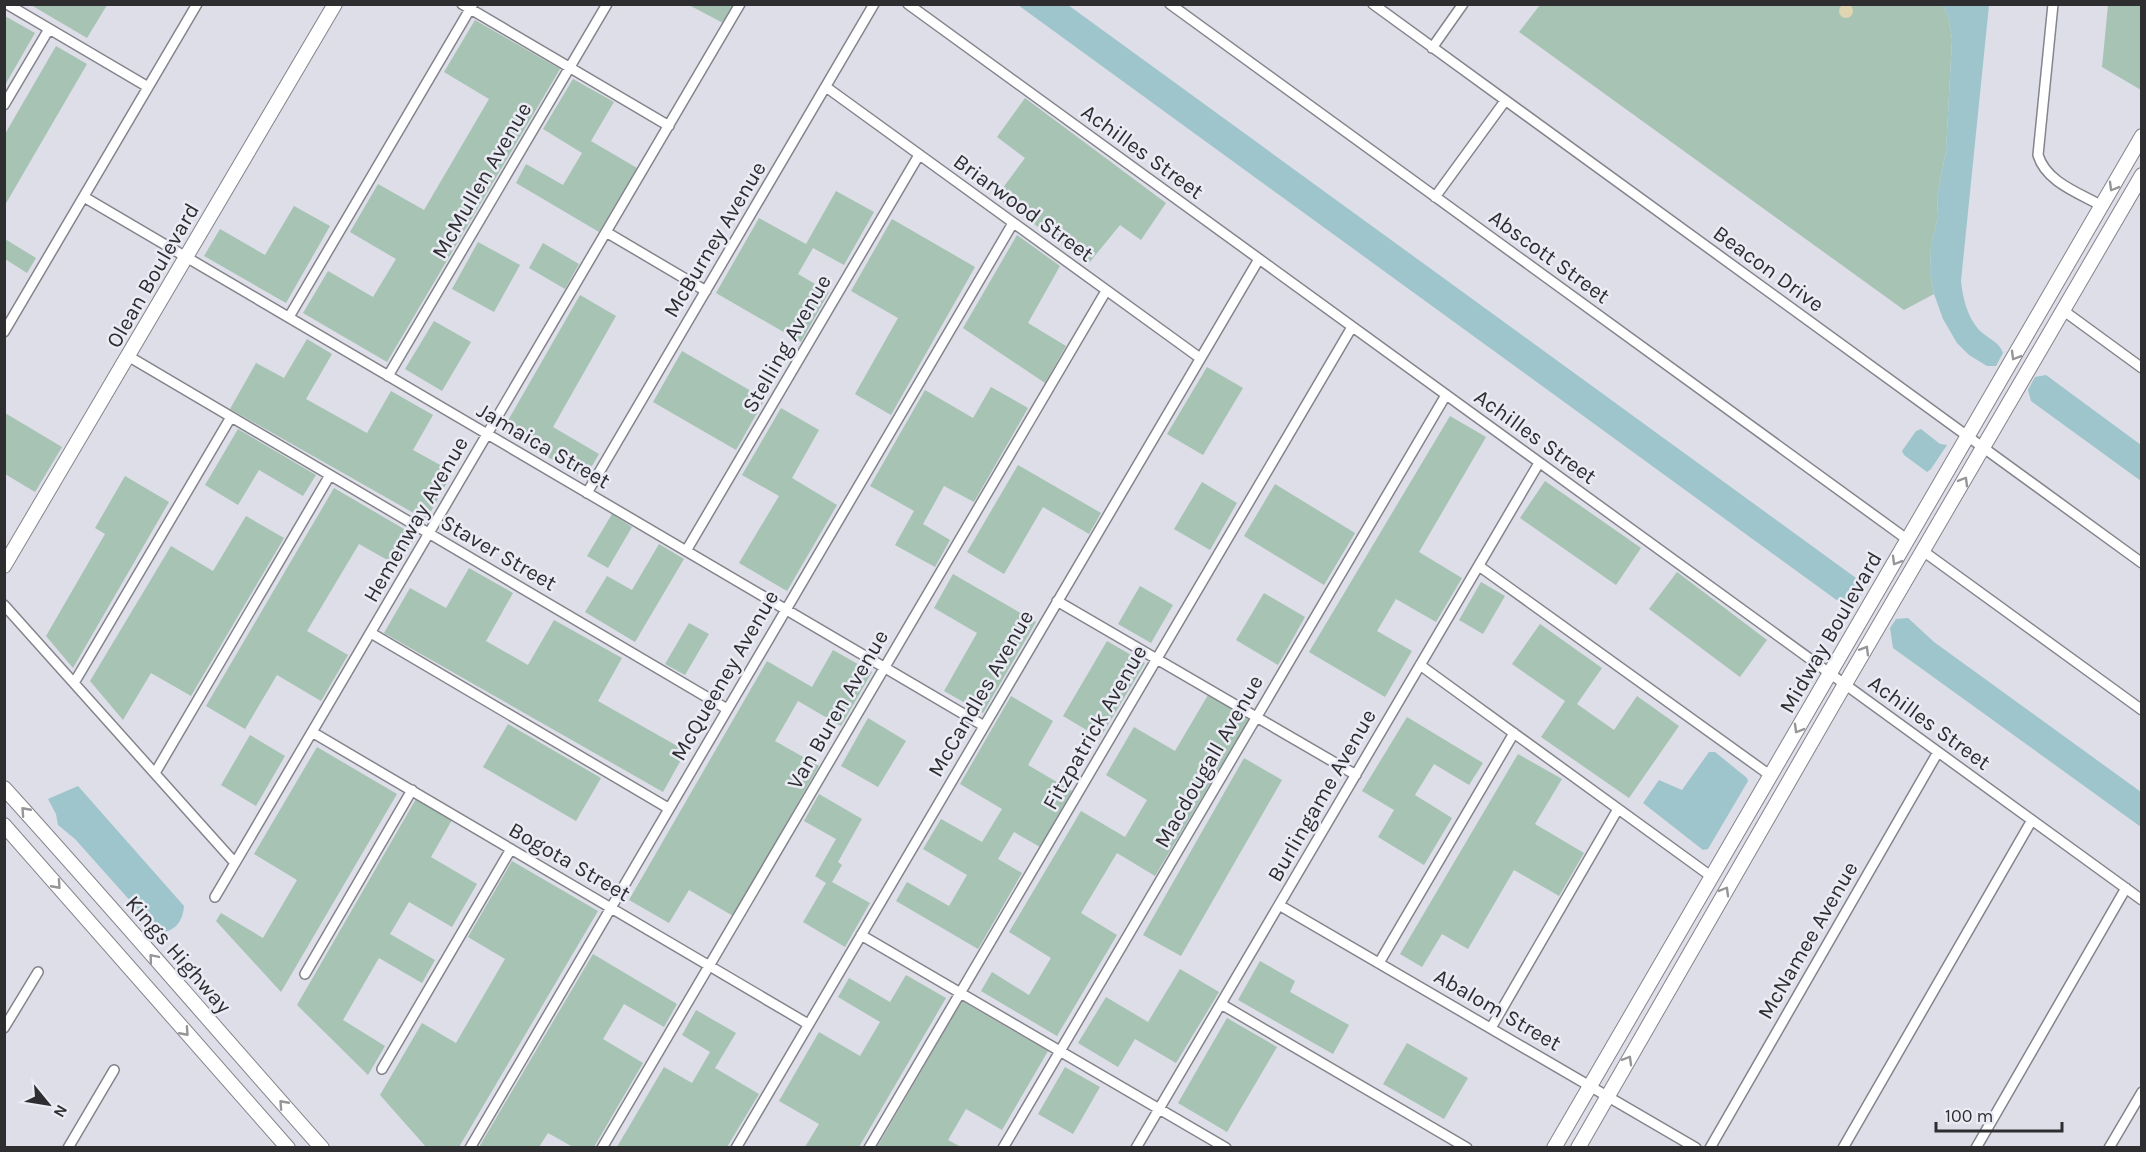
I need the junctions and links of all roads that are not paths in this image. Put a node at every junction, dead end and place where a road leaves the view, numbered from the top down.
1 (7, 4) edge
2 (197, 4) edge
3 (335, 4) edge
4 (607, 4) edge
5 (740, 4) edge
6 (874, 4) edge
7 (908, 4) edge
8 (1170, 4) edge
9 (1373, 4) edge
10 (1463, 4) edge
11 (2053, 4) edge
12 (468, 6) edge
13 (49, 29) junction
14 (1432, 48) junction
15 (569, 68) junction
16 (148, 87) junction
17 (826, 87) junction
18 (1505, 101) junction
19 (4, 105) edge
20 (669, 126) junction
21 (2142, 136) edge
22 (919, 155) junction
23 (2142, 175) edge
24 (84, 197) junction
25 (1435, 197) junction
26 (2102, 206) junction
27 (1013, 223) junction
28 (606, 232) junction
29 (187, 257) junction
30 (1259, 259) junction
31 (706, 291) junction
32 (1106, 291) junction
33 (2064, 311) junction
34 (289, 317) junction
35 (1352, 327) junction
36 (4, 332) edge
37 (128, 356) junction
38 (1200, 358) junction
39 (2142, 368) edge
40 (388, 376) junction
41 (1446, 395) junction
42 (231, 417) junction
43 (488, 434) junction
44 (1968, 437) junction
45 (1983, 448) junction
46 (1539, 463) junction
47 (330, 475) junction
48 (587, 493) junction
49 (429, 533) junction
50 (1908, 540) junction
51 (686, 551) junction
52 (1923, 551) junction
53 (2142, 563) edge
54 (4, 566) edge
55 (1479, 566) junction
56 (1057, 601) junction
57 (4, 605) edge
58 (785, 609) junction
59 (371, 633) junction
60 (1157, 659) junction
61 (1420, 665) junction
62 (884, 668) junction
63 (1830, 674) junction
64 (74, 683) junction
65 (1845, 684) junction
66 (727, 709) junction
67 (2142, 710) edge
68 (1256, 717) junction
69 (984, 726) junction
70 (312, 732) junction
71 (1514, 733) junction
72 (1938, 752) junction
73 (154, 773) junction
74 (1356, 775) junction
75 (1771, 776) junction
76 (4, 788) edge
77 (412, 790) junction
78 (668, 808) junction
79 (1618, 809) junction
80 (2032, 820) junction
81 (4, 825) edge
82 (511, 849) junction
83 (235, 863) junction
84 (1712, 877) junction
85 (2126, 888) junction
86 (215, 897) dead end
87 (2142, 900) edge
88 (1279, 905) junction
89 (610, 907) junction
90 (861, 935) junction
91 (1379, 963) junction
92 (709, 965) junction
93 (38, 972) dead end
94 (304, 974) dead end
95 (960, 993) junction
96 (1221, 1004) junction
97 (808, 1024) junction
98 (4, 1028) edge
99 (1491, 1028) junction
100 (1060, 1051) junction
101 (382, 1069) dead end
102 (114, 1070) dead end
103 (1590, 1085) junction
104 (2142, 1092) edge
105 (1608, 1096) junction
106 (1159, 1109) junction
107 (68, 1148) edge
108 (288, 1148) edge
109 (321, 1148) edge
110 (470, 1148) edge
111 (602, 1148) edge
112 (736, 1148) edge
113 (869, 1148) edge
114 (1003, 1148) edge
115 (1136, 1148) edge
116 (1226, 1148) edge
117 (1467, 1148) edge
118 (1554, 1148) edge
119 (1578, 1148) edge
120 (1696, 1148) edge
121 (1710, 1148) edge
122 (1843, 1148) edge
123 (1976, 1148) edge
124 (2109, 1148) edge

1 - 13 street
2 - 16 street
3 - 29 street, Olean Boulevard
4 - 15 street, McMullen Avenue
5 - 20 street, Hemenway Avenue
6 - 17 street, McBurney Avenue
7 - 30 street, Achilles Street
8 - 25 street, Abscott Street
9 - 14 street, Beacon Drive
10 - 14 street
11 - 26 street
12 - 15 street
12 - 34 street
13 - 16 street
13 - 19 street
14 - 18 street, Beacon Drive
15 - 20 street
15 - 40 street, McMullen Avenue
16 - 24 street
17 - 22 street, Briarwood Street
17 - 31 street, McBurney Avenue
18 - 25 street
18 - 44 street, Beacon Drive
20 - 28 street, Hemenway Avenue
21 -> 26 street, Midway Boulevard
22 - 27 street, Briarwood Street
22 - 51 street, Stelling Avenue
23 - 33 street, Midway Boulevard
24 - 29 street, Jamaica Street
24 - 36 street
25 - 50 street, Abscott Street
26 -> 44 street, Midway Boulevard
27 - 32 street, Briarwood Street
27 - 58 street, McQueeney Avenue
28 - 31 street
28 - 43 street, Hemenway Avenue
29 - 34 street, Jamaica Street
29 - 37 street, Olean Boulevard
30 - 35 street, Achilles Street
30 - 38 street, McCandles Avenue
31 - 48 street, McBurney Avenue
32 - 38 street, Briarwood Street
32 - 62 street, Van Buren Avenue
33 - 39 street
33 - 45 street, Midway Boulevard
34 - 40 street, Jamaica Street
35 - 41 street, Achilles Street
35 - 60 street, Fitzpatrick Avenue
37 - 42 street, Staver Street
37 - 54 street, Olean Boulevard
38 - 56 street, McCandles Avenue
40 - 43 street, Jamaica Street
41 - 46 street, Achilles Street
41 - 68 street, Macdougall Avenue
42 - 47 street, Staver Street
42 - 64 street
43 - 48 street, Jamaica Street
43 - 49 street, Hemenway Avenue
44 - 45 street, Beacon Drive
44 - 50 street, Midway Boulevard
52 -> 45 street, Midway Boulevard
45 - 53 street, Beacon Drive
46 - 55 street, Burlingame Avenue
46 - 63 street, Achilles Street
47 - 49 street, Staver Street
47 - 73 street
48 - 51 street, Jamaica Street
49 - 59 street, Hemenway Avenue
49 - 66 street, Staver Street
50 -> 63 street, Midway Boulevard
51 - 58 street, Jamaica Street
65 -> 52 street, Midway Boulevard
52 - 67 street
55 - 61 street, Burlingame Avenue
55 - 75 street
56 - 60 street
56 - 69 street, McCandles Avenue
57 - 64 street
58 - 62 street, Jamaica Street
58 - 66 street, McQueeney Avenue
59 - 70 street, Hemenway Avenue
59 - 78 street
60 - 68 street
60 - 95 street, Fitzpatrick Avenue
61 - 71 street
61 - 74 street, Burlingame Avenue
62 - 69 street, Jamaica Street
62 - 92 street, Van Buren Avenue
63 - 65 street, Achilles Street
63 -> 75 street, Midway Boulevard
64 - 73 street
65 - 72 street, Achilles Street
105 -> 65 street, Midway Boulevard
66 - 78 street, McQueeney Avenue
68 - 74 street
68 - 100 street, Macdougall Avenue
69 - 90 street, McCandles Avenue
70 - 77 street, Bogota Street
70 - 83 street, Hemenway Avenue
71 - 79 street
71 - 91 street
72 - 80 street, Achilles Street
72 - 121 street, McNamee Avenue
73 - 83 street
74 - 88 street, Burlingame Avenue
75 - 84 street, Midway Boulevard
109 -> 76 street, Kings Highway
77 - 82 street, Bogota Street
77 - 94 street
78 - 89 street, McQueeney Avenue
79 - 84 street
79 - 99 street
80 - 85 street, Achilles Street
80 - 122 street
81 -> 108 street, Kings Highway
82 - 89 street, Bogota Street
82 - 101 street
83 - 86 street, Hemenway Avenue
84 - 103 street, Midway Boulevard
85 - 87 street, Achilles Street
85 - 123 street
88 - 91 street, Abalom Street
88 - 96 street, Burlingame Avenue
89 - 92 street, Bogota Street
89 - 110 street, McQueeney Avenue
90 - 95 street
90 - 97 street, McCandles Avenue
91 - 99 street, Abalom Street
92 - 97 street, Bogota Street
92 - 111 street, Van Buren Avenue
93 - 98 street
95 - 100 street
95 - 113 street, Fitzpatrick Avenue
96 - 106 street, Burlingame Avenue
96 - 117 street
97 - 112 street, McCandles Avenue
99 - 103 street, Abalom Street
100 - 106 street
100 - 114 street, Macdougall Avenue
102 - 107 street
103 - 105 street, Abalom Street
103 - 118 street, Midway Boulevard
104 - 124 street
105 - 119 street, Midway Boulevard
105 - 120 street, Abalom Street
106 - 115 street, Burlingame Avenue
106 - 116 street

